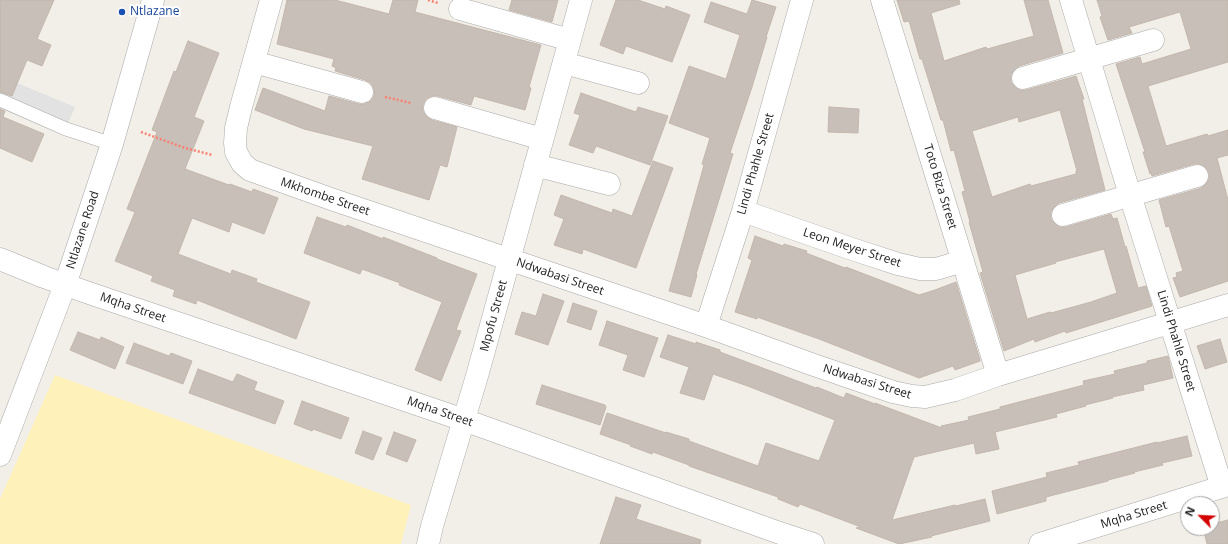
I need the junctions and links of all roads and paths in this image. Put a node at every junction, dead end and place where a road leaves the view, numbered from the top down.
1 (153, 0) edge
2 (271, 0) edge
3 (581, 0) edge
4 (802, 0) edge
5 (882, 0) edge
6 (1071, 0) edge
7 (460, 9) dead end
8 (570, 40) junction
9 (1153, 40) dead end
10 (1089, 60) junction
11 (254, 62) junction
12 (564, 63) junction
13 (1023, 78) dead end
14 (638, 83) dead end
15 (362, 92) joint
16 (0, 100) edge
17 (435, 108) joint
18 (137, 130) dead end
19 (542, 139) junction
20 (112, 144) junction
21 (242, 163) junction
22 (535, 164) junction
23 (1197, 176) dead end
24 (610, 184) dead end
25 (1130, 196) junction
26 (743, 211) junction
27 (1063, 215) dead end
28 (0, 258) edge
29 (509, 259) junction
30 (963, 261) junction
31 (65, 285) junction
32 (1228, 305) edge
33 (1170, 322) junction
34 (706, 326) junction
35 (998, 375) junction
36 (464, 420) junction
37 (0, 455) edge
38 (1225, 486) edge
39 (1077, 538) edge
40 (428, 544) edge
41 (813, 544) edge
42 (1040, 544) edge

1 - 20 street, Ntlazane Road
2 - 11 street
3 - 8 street, Mpofu Street
4 - 26 street, Lindi Phahle Street
5 - 30 street, Toto Biza Street
6 - 10 street, Lindi Phahle Street
7 - 8 street
8 - 12 street, Mpofu Street
9 - 10 street
10 - 13 street
10 - 25 street, Lindi Phahle Street
11 - 15 street
11 - 21 street
12 - 14 street
12 - 19 street, Mpofu Street
15 - 17 path
16 - 20 lane
17 - 19 street
18 - 21 path
19 - 22 street, Mpofu Street
20 - 31 street, Ntlazane Road
21 - 29 street, Mkhombe Street
22 - 24 street
22 - 29 street, Mpofu Street
23 - 25 street
25 - 27 street
25 - 33 street, Lindi Phahle Street
26 - 30 street, Leon Meyer Street
26 - 34 street, Lindi Phahle Street
28 - 31 street, Mqha Street
29 - 34 street, Ndwabasi Street
29 - 36 street, Mpofu Street
30 - 35 street, Toto Biza Street
31 - 36 street, Mqha Street
31 - 37 street, Ntlazane Road
32 - 33 street, Ndwabasi Street
33 - 35 street, Ndwabasi Street
33 - 38 street, Lindi Phahle Street
34 - 35 street, Ndwabasi Street
36 - 40 street, Mpofu Street
36 - 41 street, Mqha Street
38 - 39 street, Mqha Street
39 - 42 street, Mqha Street

